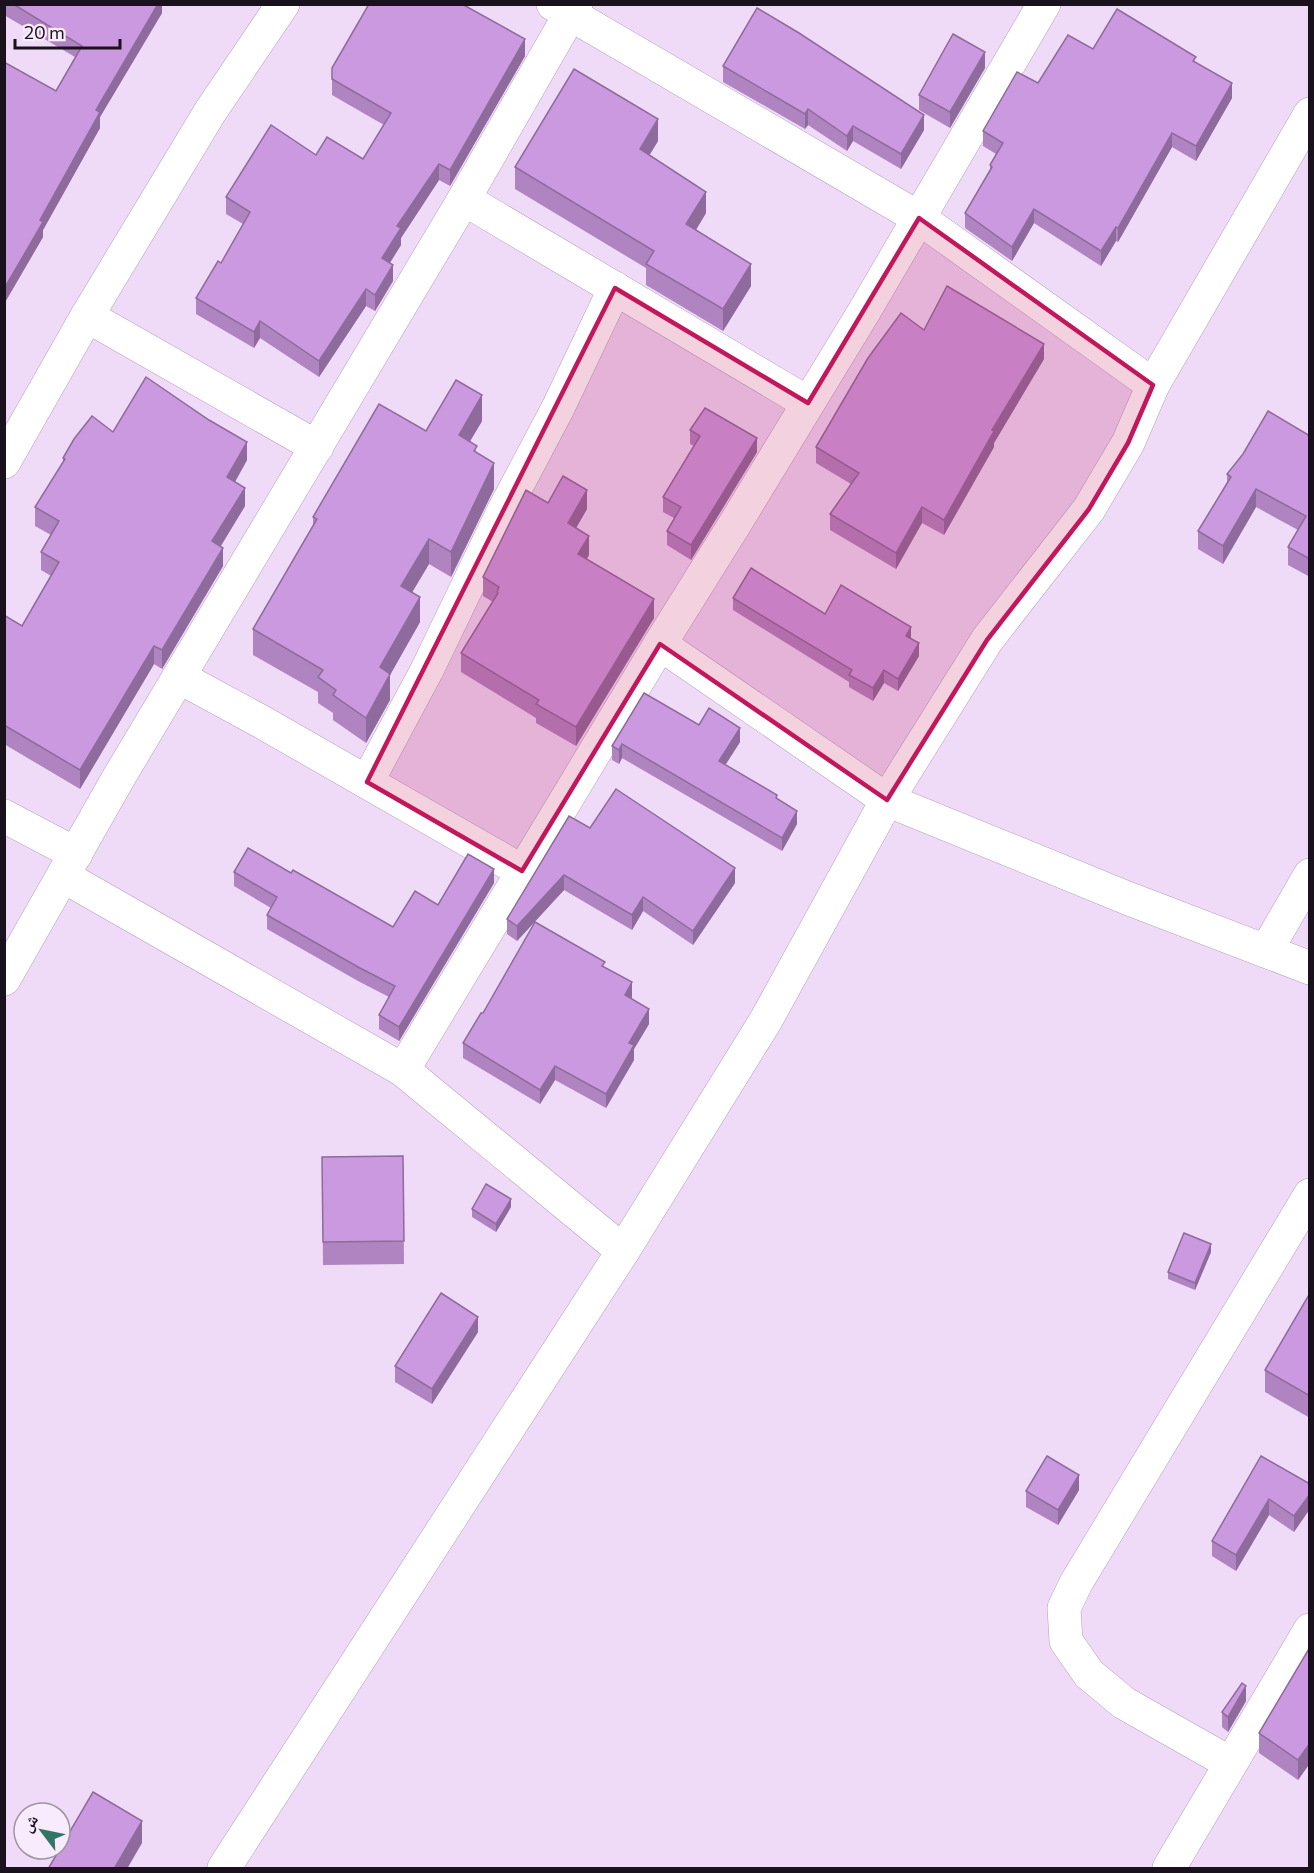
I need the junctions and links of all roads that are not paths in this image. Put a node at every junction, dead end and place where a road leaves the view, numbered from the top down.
1 (283, 4) edge
2 (1044, 4) edge
3 (566, 8) edge
4 (1310, 114) edge
5 (464, 198) junction
6 (919, 218) junction
7 (615, 288) junction
8 (87, 316) junction
9 (1153, 385) junction
10 (808, 403) junction
11 (317, 447) junction
12 (4, 462) edge
13 (660, 644) junction
14 (179, 677) junction
15 (367, 783) junction
16 (887, 800) junction
17 (4, 816) edge
18 (69, 865) junction
19 (522, 871) junction
20 (1310, 875) edge
21 (1266, 951) junction
22 (1310, 968) edge
23 (4, 979) edge
24 (403, 1071) junction
25 (1310, 1195) edge
26 (623, 1251) junction
27 (1310, 1630) edge
28 (1230, 1763) junction
29 (224, 1869) edge
30 (1169, 1869) edge

1 - 8 street
2 - 6 street
3 - 5 street
3 - 6 street
4 - 9 street
5 - 7 street
5 - 11 street
6 - 9 street
6 - 10 street
7 - 10 street
7 - 15 street
8 - 11 street
8 - 12 street
9 - 16 street
10 - 13 street
11 - 14 street
13 - 16 street
13 - 19 street
14 - 15 street
14 - 18 street
15 - 19 street
16 - 21 street
16 - 26 street
17 - 18 street
18 - 23 street
18 - 24 street
19 - 24 street
20 - 21 street
21 - 22 street
24 - 26 street
25 - 28 street
26 - 29 street
27 - 28 street
28 - 30 street

